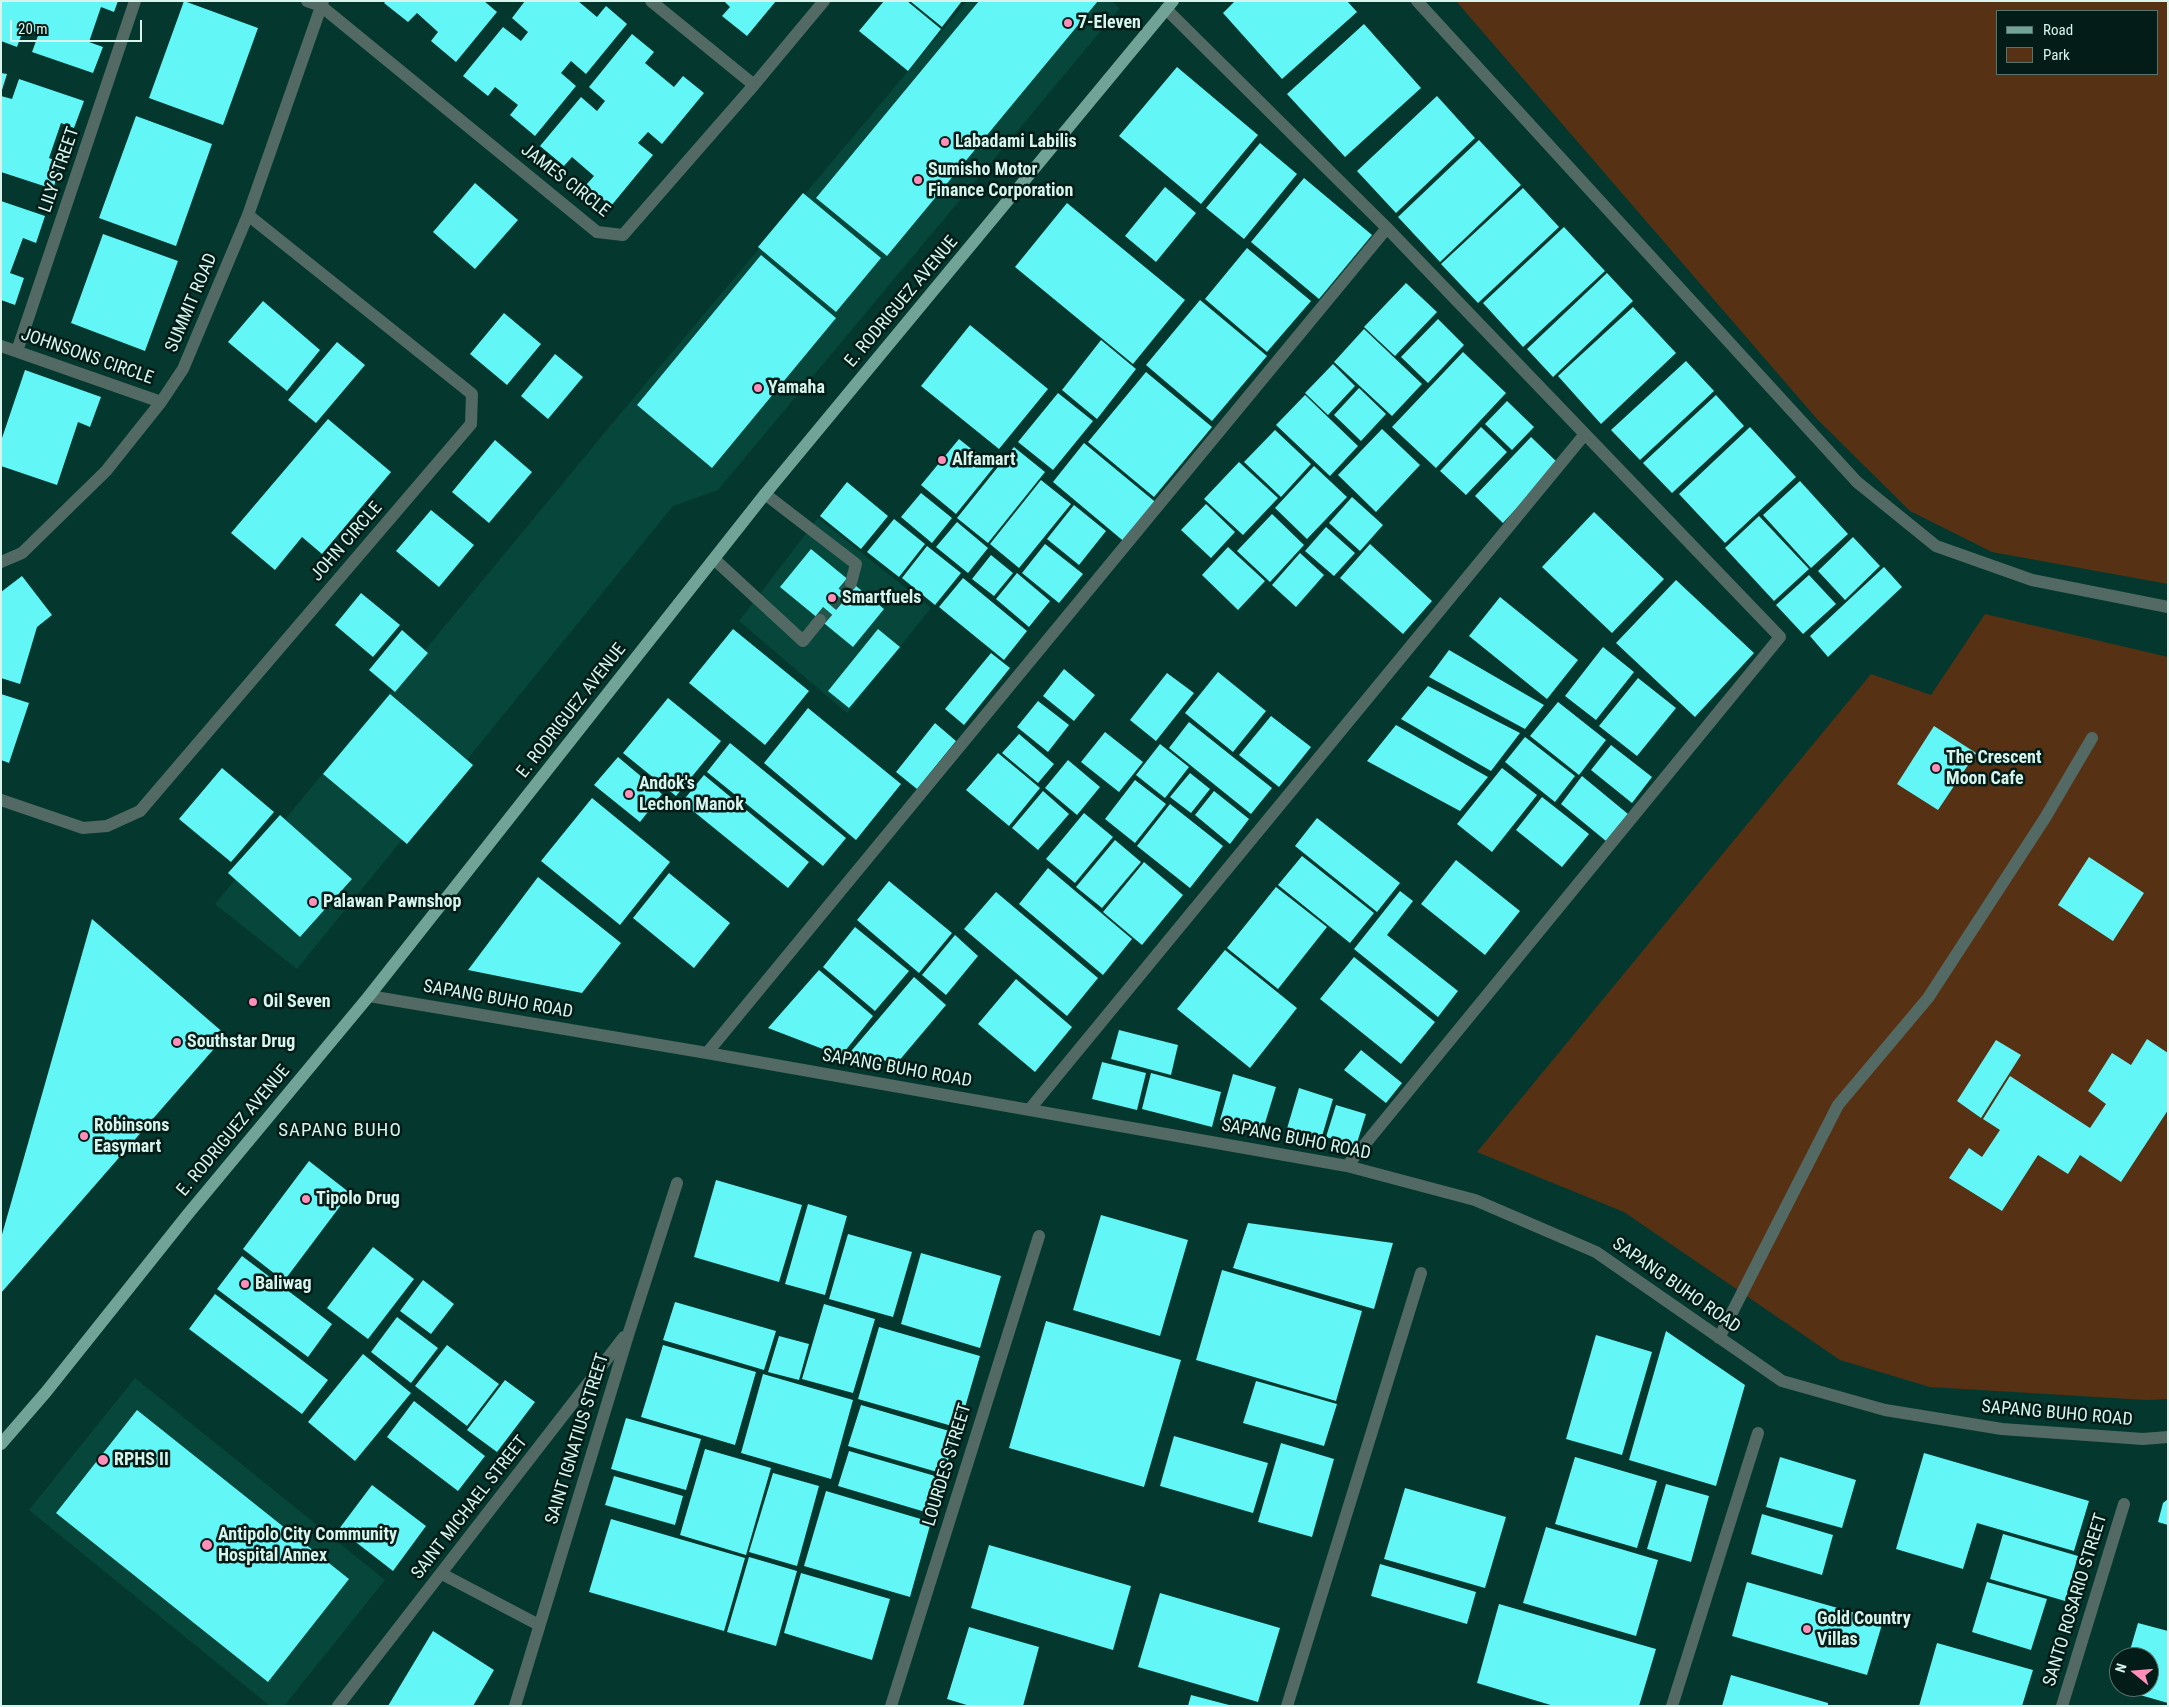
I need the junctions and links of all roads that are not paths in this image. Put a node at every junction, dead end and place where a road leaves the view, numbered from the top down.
1 (135, 1) edge
2 (307, 1) edge
3 (651, 1) edge
4 (824, 1) edge
5 (1416, 1) edge
6 (322, 3) edge
7 (1169, 5) edge
8 (754, 85) junction
9 (248, 215) junction
10 (1387, 228) junction
11 (1, 346) edge
12 (17, 351) junction
13 (161, 402) junction
14 (1585, 434) junction
15 (765, 494) junction
16 (714, 559) junction
17 (2, 562) edge
18 (851, 583) tunnel mouth
19 (2168, 607) edge
20 (820, 620) tunnel mouth
21 (2092, 738) dead end
22 (1, 800) edge
23 (369, 996) junction
24 (707, 1053) junction
25 (1029, 1110) junction
26 (1347, 1166) junction
27 (677, 1183) dead end
28 (1038, 1236) dead end
29 (1421, 1273) dead end
30 (629, 1332) junction
31 (1719, 1338) junction
32 (1758, 1434) dead end
33 (2168, 1437) edge
34 (1, 1444) edge
35 (2124, 1504) dead end
36 (442, 1574) junction
37 (539, 1625) junction
38 (338, 1706) edge
39 (515, 1706) edge
40 (890, 1706) edge
41 (1287, 1706) edge
42 (1672, 1706) edge
43 (2062, 1706) edge

1 - 12 street, LILY STREET
2 - 6 street
3 - 8 street
4 - 8 street, JAMES CIRCLE
5 - 19 street
6 - 8 street, JAMES CIRCLE
6 - 9 street, SUMMIT ROAD
7 - 10 street
7 - 15 main road, E. RODRIGUEZ AVENUE
9 - 13 street, SUMMIT ROAD
9 - 22 street, JOHN CIRCLE
10 - 14 street
10 - 24 street
11 - 12 street, JOHNSONS CIRCLE
12 - 13 street, JOHNSONS CIRCLE
13 - 17 street, SUMMIT ROAD
14 - 25 street
14 - 26 street
15 - 16 main road, E. RODRIGUEZ AVENUE
15 - 18 street
16 - 20 street
16 - 23 main road, E. RODRIGUEZ AVENUE
21 - 31 street
23 - 24 street, SAPANG BUHO ROAD
23 - 34 main road, E. RODRIGUEZ AVENUE
24 - 25 street, SAPANG BUHO ROAD
25 - 26 street, SAPANG BUHO ROAD
26 - 31 street, SAPANG BUHO ROAD
27 - 30 street, SAINT IGNATIUS STREET
28 - 40 street, LOURDES STREET
29 - 41 street
30 - 36 street, SAINT MICHAEL STREET
30 - 37 street, SAINT IGNATIUS STREET
31 - 33 street, SAPANG BUHO ROAD
32 - 42 street
35 - 43 street, SANTO ROSARIO STREET
36 - 37 street
36 - 38 street, SAINT MICHAEL STREET
37 - 39 street, SAINT IGNATIUS STREET

